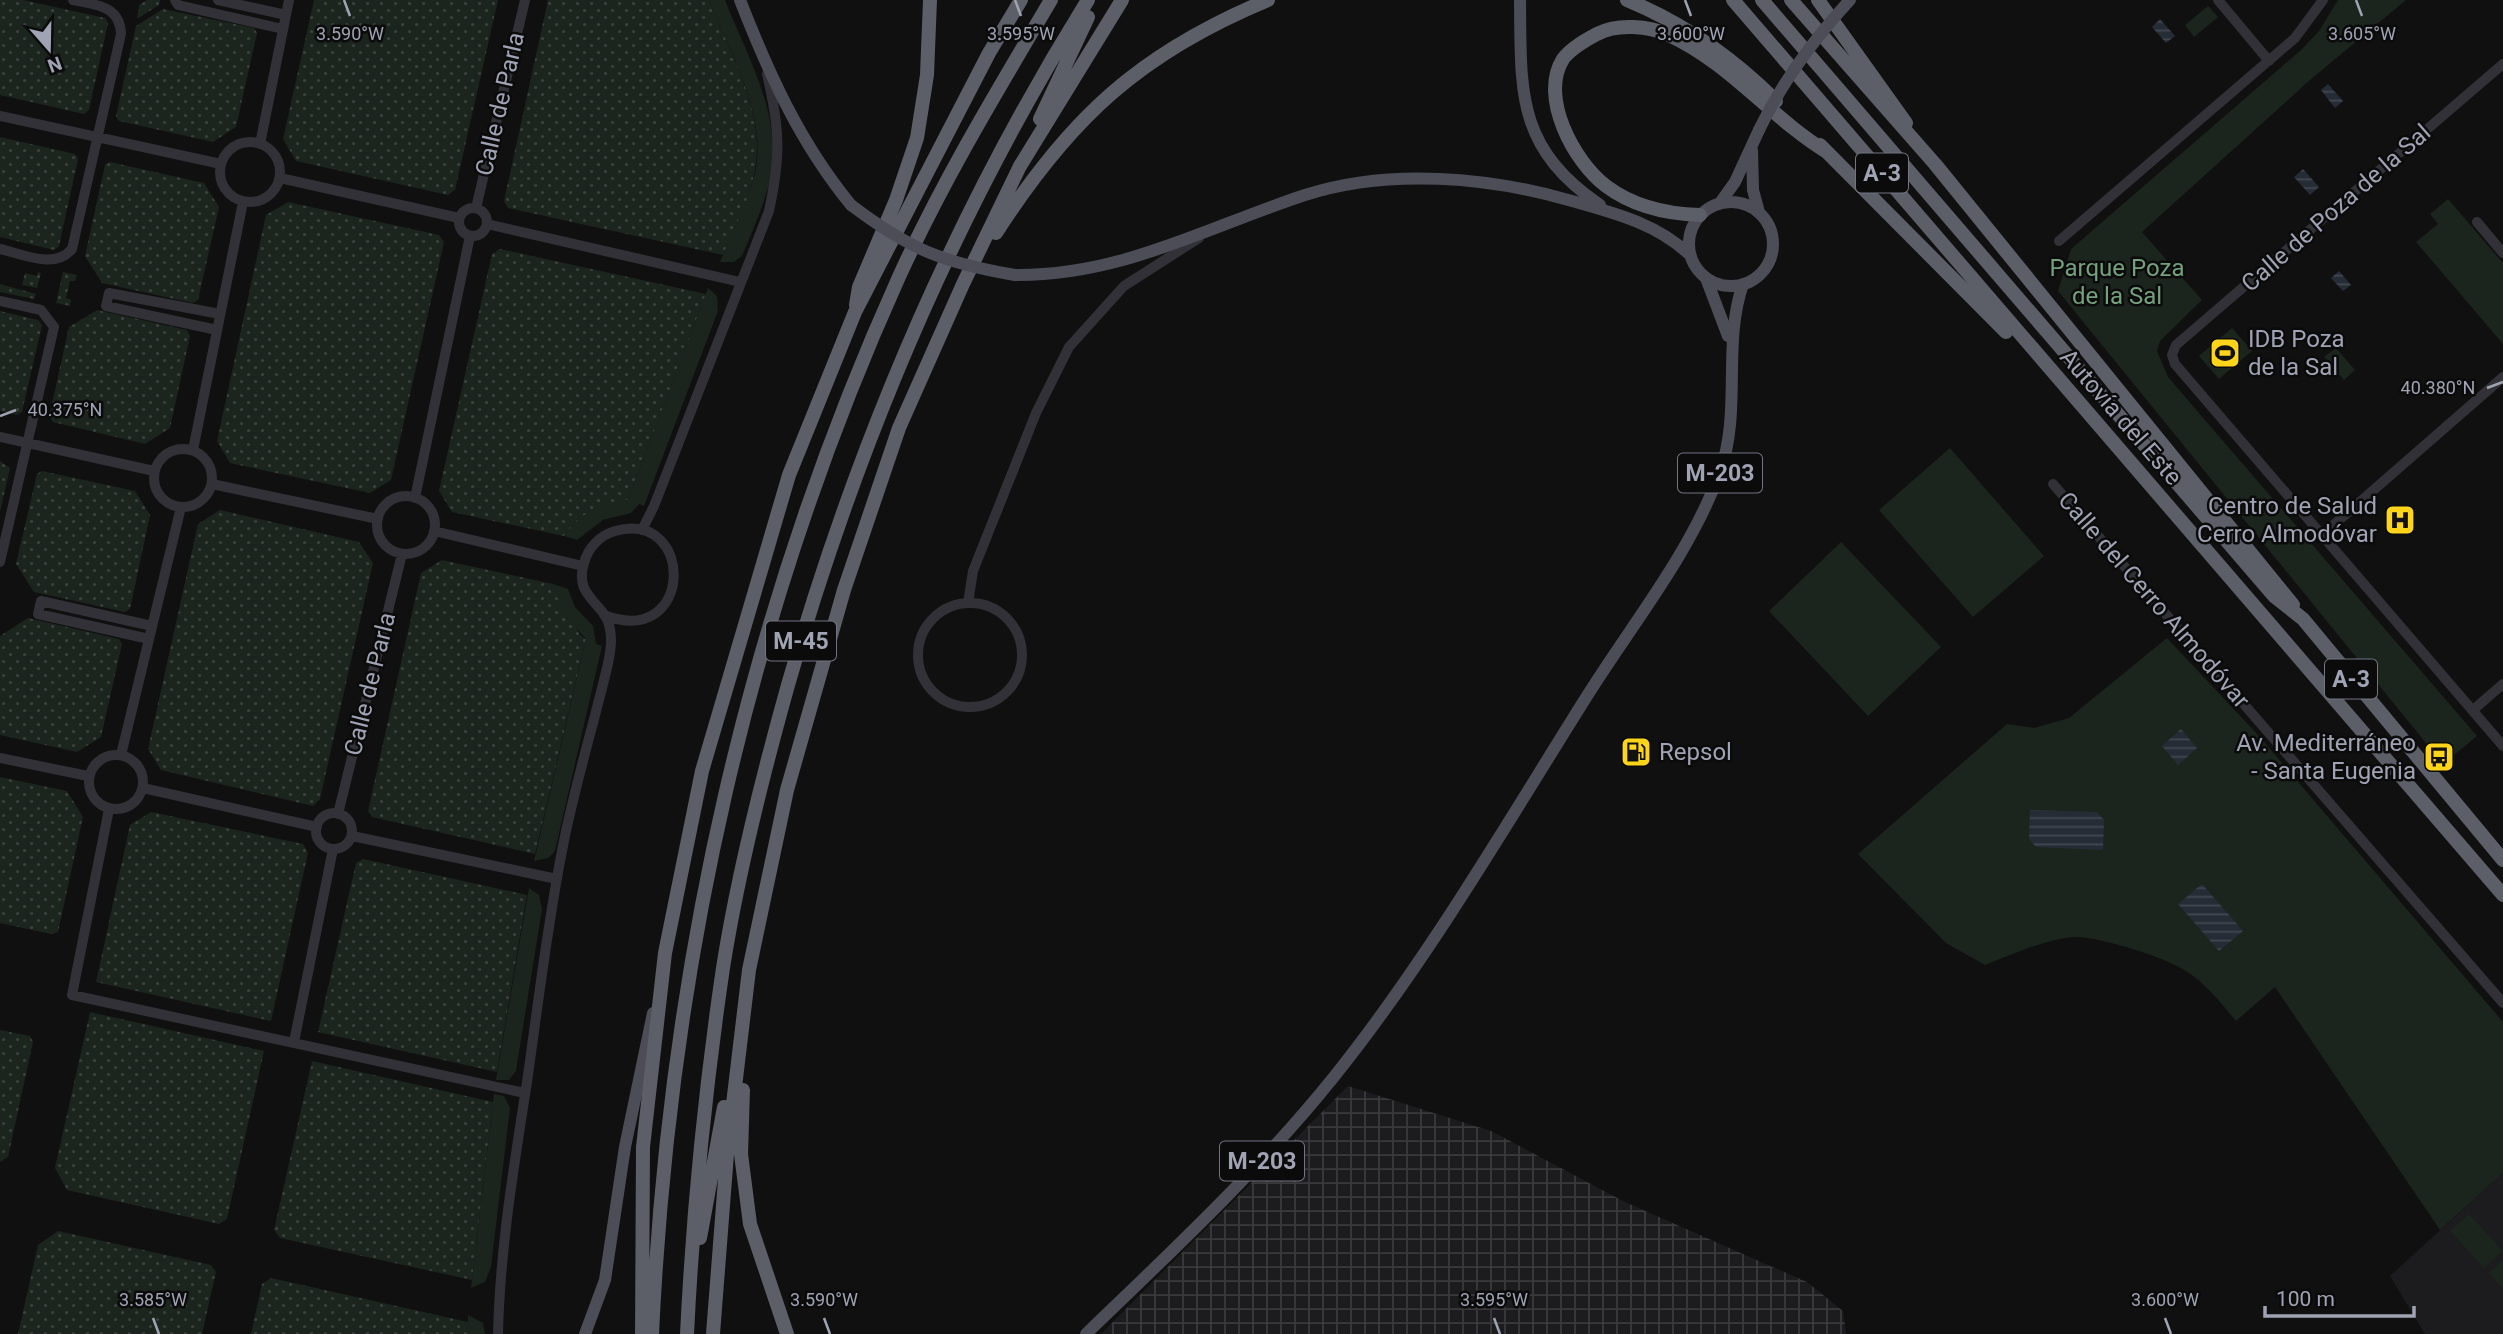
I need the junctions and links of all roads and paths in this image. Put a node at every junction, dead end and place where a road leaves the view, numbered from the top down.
1 (73, 0) edge
2 (175, 0) edge
3 (218, 0) edge
4 (289, 0) edge
5 (525, 0) edge
6 (740, 0) edge
7 (1021, 0) edge
8 (1027, 0) edge
9 (1051, 0) edge
10 (1088, 0) edge
11 (1097, 0) edge
12 (1122, 0) edge
13 (1268, 0) edge
14 (1628, 0) edge
15 (1732, 0) edge
16 (1762, 0) edge
17 (1791, 0) edge
18 (1818, 0) edge
19 (1850, 0) edge
20 (2218, 0) edge
21 (2323, 0) edge
22 (929, 5) edge
23 (1520, 6) edge
24 (286, 15) junction
25 (283, 29) junction
26 (989, 52) junction
27 (2269, 61) junction
28 (765, 64) junction
29 (2503, 64) edge
30 (0, 116) edge
31 (98, 138) junction
32 (260, 144) junction
33 (1752, 146) junction
34 (1827, 152) junction
35 (221, 164) junction
36 (1935, 164) junction
37 (1020, 166) junction
38 (280, 178) junction
39 (243, 202) junction
40 (1720, 203) junction
41 (476, 208) junction
42 (1609, 211) junction
43 (1759, 212) junction
44 (1700, 215) junction
45 (459, 218) junction
46 (2477, 222) dead end
47 (487, 224) junction
48 (1206, 234) junction
49 (470, 236) junction
50 (2059, 242) dead end
51 (0, 249) edge
52 (2503, 253) edge
53 (1691, 256) junction
54 (1706, 278) junction
55 (740, 282) junction
56 (963, 284) junction
57 (1743, 284) junction
58 (0, 301) edge
59 (855, 312) junction
60 (220, 314) junction
61 (217, 330) junction
62 (2030, 348) junction
63 (1731, 350) junction
64 (2503, 377) edge
65 (0, 437) edge
66 (29, 444) junction
67 (193, 450) junction
68 (154, 471) junction
69 (212, 484) junction
70 (2053, 484) dead end
71 (415, 498) junction
72 (181, 507) junction
73 (377, 519) junction
74 (642, 530) junction
75 (434, 531) junction
76 (2322, 535) junction
77 (402, 554) junction
78 (0, 562) edge
79 (583, 566) junction
80 (968, 603) junction
81 (604, 615) junction
82 (2302, 619) junction
83 (152, 626) junction
84 (149, 639) junction
85 (2503, 684) edge
86 (2473, 710) junction
87 (2503, 746) edge
88 (121, 755) junction
89 (0, 758) edge
90 (89, 776) junction
91 (144, 788) junction
92 (109, 809) junction
93 (338, 814) junction
94 (317, 827) junction
95 (352, 836) junction
96 (333, 849) junction
97 (2503, 860) edge
98 (558, 879) junction
99 (764, 890) junction
100 (2503, 895) edge
101 (665, 953) junction
102 (2503, 1003) edge
103 (741, 1025) junction
104 (294, 1042) junction
105 (525, 1093) junction
106 (689, 1291) junction
107 (498, 1334) edge
108 (584, 1334) edge
109 (642, 1334) edge
110 (652, 1334) edge
111 (687, 1334) edge
112 (713, 1334) edge
113 (787, 1334) edge
114 (1086, 1334) edge

1 - 31 street
2 - 25 street
3 - 24 street
4 - 24 street
5 - 41 street, Calle de Parla
6 - 28 main road
7 - 26 highway
8 - 26 highway
9 - 110 highway, M-45
10 - 106 highway, M-45
11 - 37 highway
12 - 37 highway
13 - 56 highway
14 - 34 highway
15 - 62 highway, Autovía del Este / A-3
16 - 82 highway, Autovía del Este / A-3
17 - 36 highway
18 - 36 highway
19 - 33 main road, bridge
20 - 27 street
21 - 27 street
22 - 59 highway
23 - 42 main road
24 - 25 street
25 - 32 street
26 - 59 highway
27 - 50 street
28 - 48 main road, bridge
28 - 55 street
29 - 76 street, Calle de Poza de la Sal
30 - 31 street
31 - 35 street
31 - 51 street
32 - 35 street
32 - 38 street
33 - 40 main road
33 - 43 main road
34 - 44 highway
34 - 62 highway
35 - 39 street
36 - 82 highway
37 - 56 highway
38 - 39 street
38 - 45 street
39 - 60 street
40 - 43 main road
40 - 44 main road
41 - 45 street
41 - 47 street
42 - 48 main road
42 - 53 main road
43 - 57 main road
44 - 53 main road
45 - 49 street
46 - 52 street
47 - 49 street
47 - 55 street
48 - 80 street
49 - 71 street
53 - 54 main road, M-203
54 - 57 main road
54 - 63 main road, M-203
55 - 74 street
56 - 99 highway
57 - 63 main road, M-203
58 - 66 street
59 - 101 highway
60 - 61 street
60 - 61 street
61 - 67 street
62 - 100 highway, Autovía del Este / A-3
63 - 114 main road, M-203
64 - 76 street
65 - 66 street
66 - 68 street
66 - 78 street
67 - 68 street
67 - 69 street
68 - 72 street
69 - 72 street
69 - 73 street
70 - 102 street, Calle del Cerro Almodóvar
71 - 73 street
71 - 75 street
72 - 83 street
73 - 77 street
74 - 79 street
74 - 81 street
75 - 77 street
75 - 79 street
76 - 86 street
77 - 93 street, Calle de Parla
79 - 81 street
80 - 80 street
81 - 98 street
82 - 97 highway, Autovía del Este / A-3
83 - 84 street
83 - 84 street
84 - 88 street
85 - 86 street
86 - 87 street
88 - 90 street
88 - 91 street
89 - 90 street
90 - 92 street
91 - 92 street
91 - 94 street
92 - 104 street
93 - 94 street
93 - 95 street
94 - 96 street
95 - 96 street
95 - 98 street
96 - 104 street
98 - 105 street
99 - 103 highway
99 - 113 highway
101 - 108 main road
101 - 109 highway
103 - 106 highway
103 - 112 highway
104 - 105 street
105 - 107 street
106 - 111 highway, M-45

